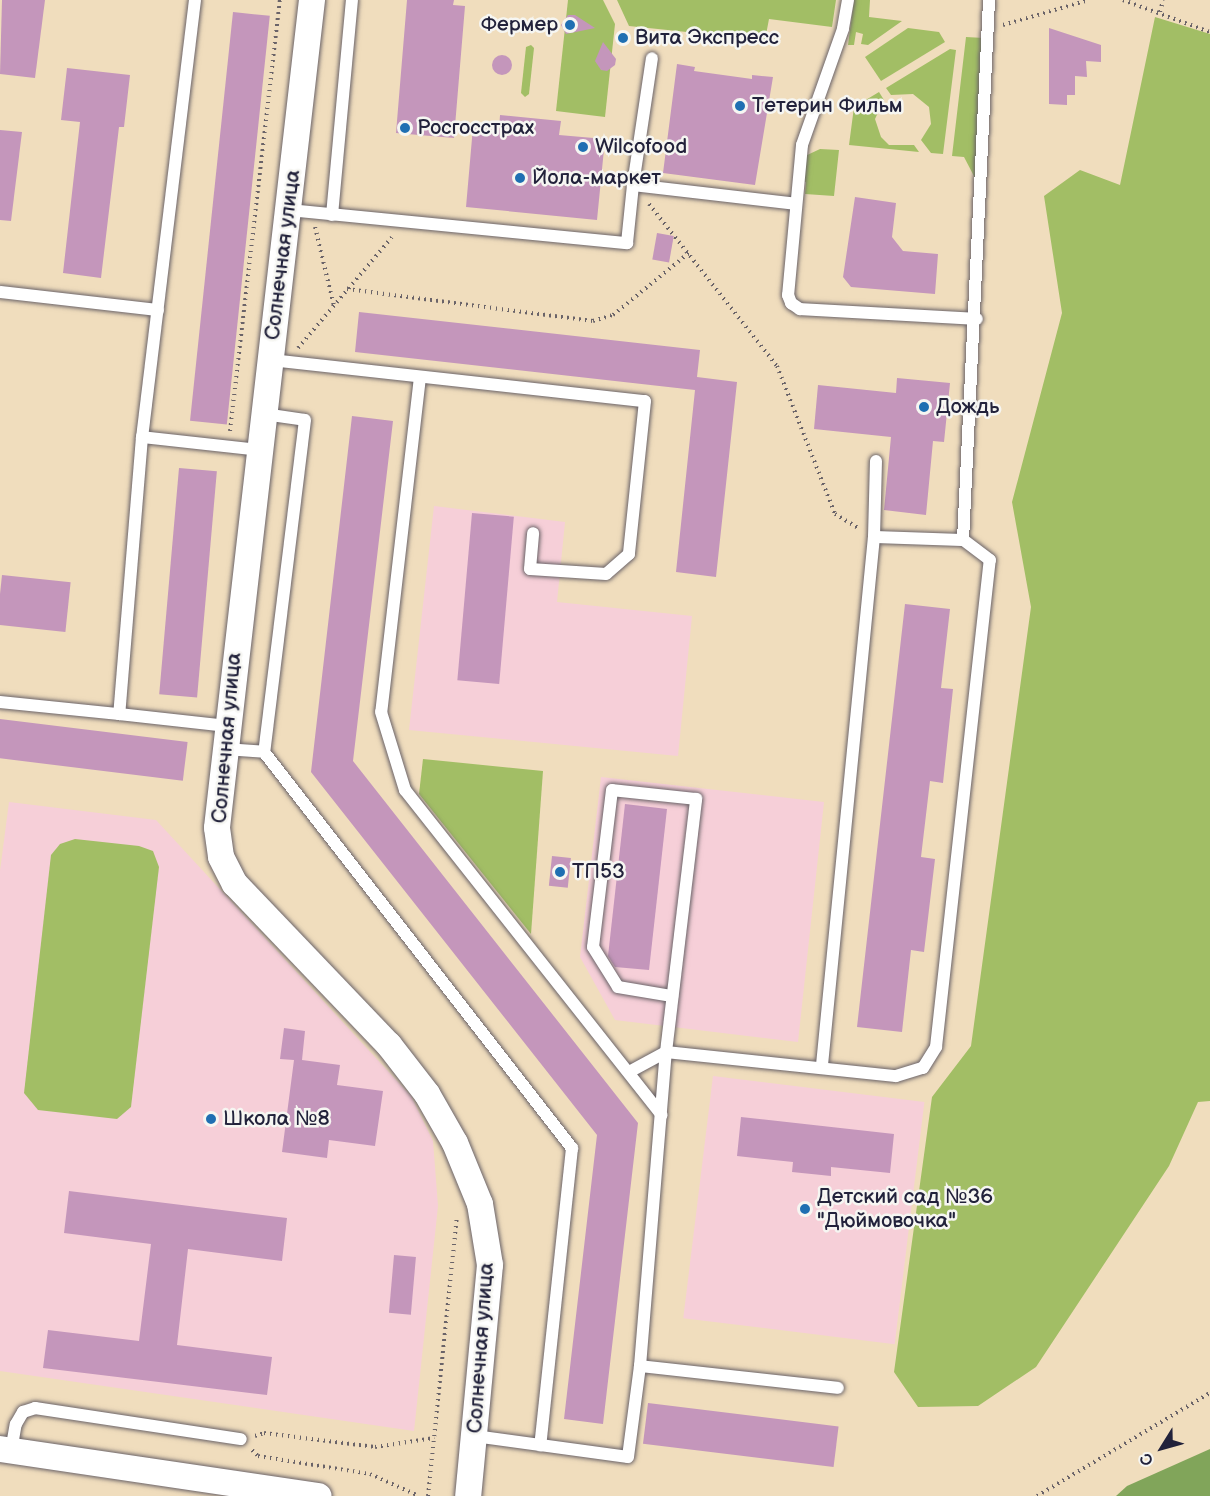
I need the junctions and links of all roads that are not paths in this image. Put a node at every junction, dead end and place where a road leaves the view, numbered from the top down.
1 (195, 0) edge
2 (312, 0) edge
3 (352, 0) edge
4 (848, 0) edge
5 (989, 0) edge
6 (652, 58) dead end
7 (633, 185) junction
8 (796, 204) junction
9 (300, 212) junction
10 (332, 215) junction
11 (0, 292) edge
12 (158, 310) junction
13 (976, 319) junction
14 (278, 361) junction
15 (420, 376) junction
16 (264, 414) junction
17 (142, 437) junction
18 (259, 450) junction
19 (876, 461) dead end
20 (533, 533) dead end
21 (874, 537) junction
22 (963, 540) junction
23 (0, 702) edge
24 (119, 714) junction
25 (226, 737) junction
26 (264, 752) junction
27 (672, 996) junction
28 (666, 1052) junction
29 (822, 1065) junction
30 (629, 1072) junction
31 (662, 1116) junction
32 (640, 1366) junction
33 (838, 1388) dead end
34 (475, 1436) junction
35 (241, 1439) road end
36 (540, 1445) junction
37 (6, 1450) edge
38 (319, 1496) edge
39 (468, 1496) edge

1 - 12 lane
2 - 9 street, Солнечная улица
3 - 10 lane
4 - 8 lane
5 - 13 lane
6 - 7 lane
7 - 8 lane
7 - 10 lane
8 - 13 lane
9 - 10 lane
9 - 14 street, Солнечная улица
11 - 12 lane
12 - 17 lane
13 - 22 lane
14 - 15 lane
14 - 16 street, Солнечная улица
15 - 20 lane
15 - 30 lane
16 - 18 street, Солнечная улица
16 - 26 lane
17 - 18 lane
17 - 24 lane
18 - 25 street, Солнечная улица
19 - 21 lane
21 - 22 lane
21 - 29 lane
22 - 29 lane
23 - 24 lane
24 - 25 lane
25 - 26 lane
25 - 34 street, Солнечная улица
26 - 36 lane
27 - 27 lane
27 - 28 lane
28 - 29 lane
28 - 30 lane
28 - 31 lane
30 - 31 lane
31 - 32 lane
32 - 33 lane
32 - 36 lane
34 - 36 lane
34 - 39 street, Солнечная улица
35 - 37 lane
37 - 38 street

